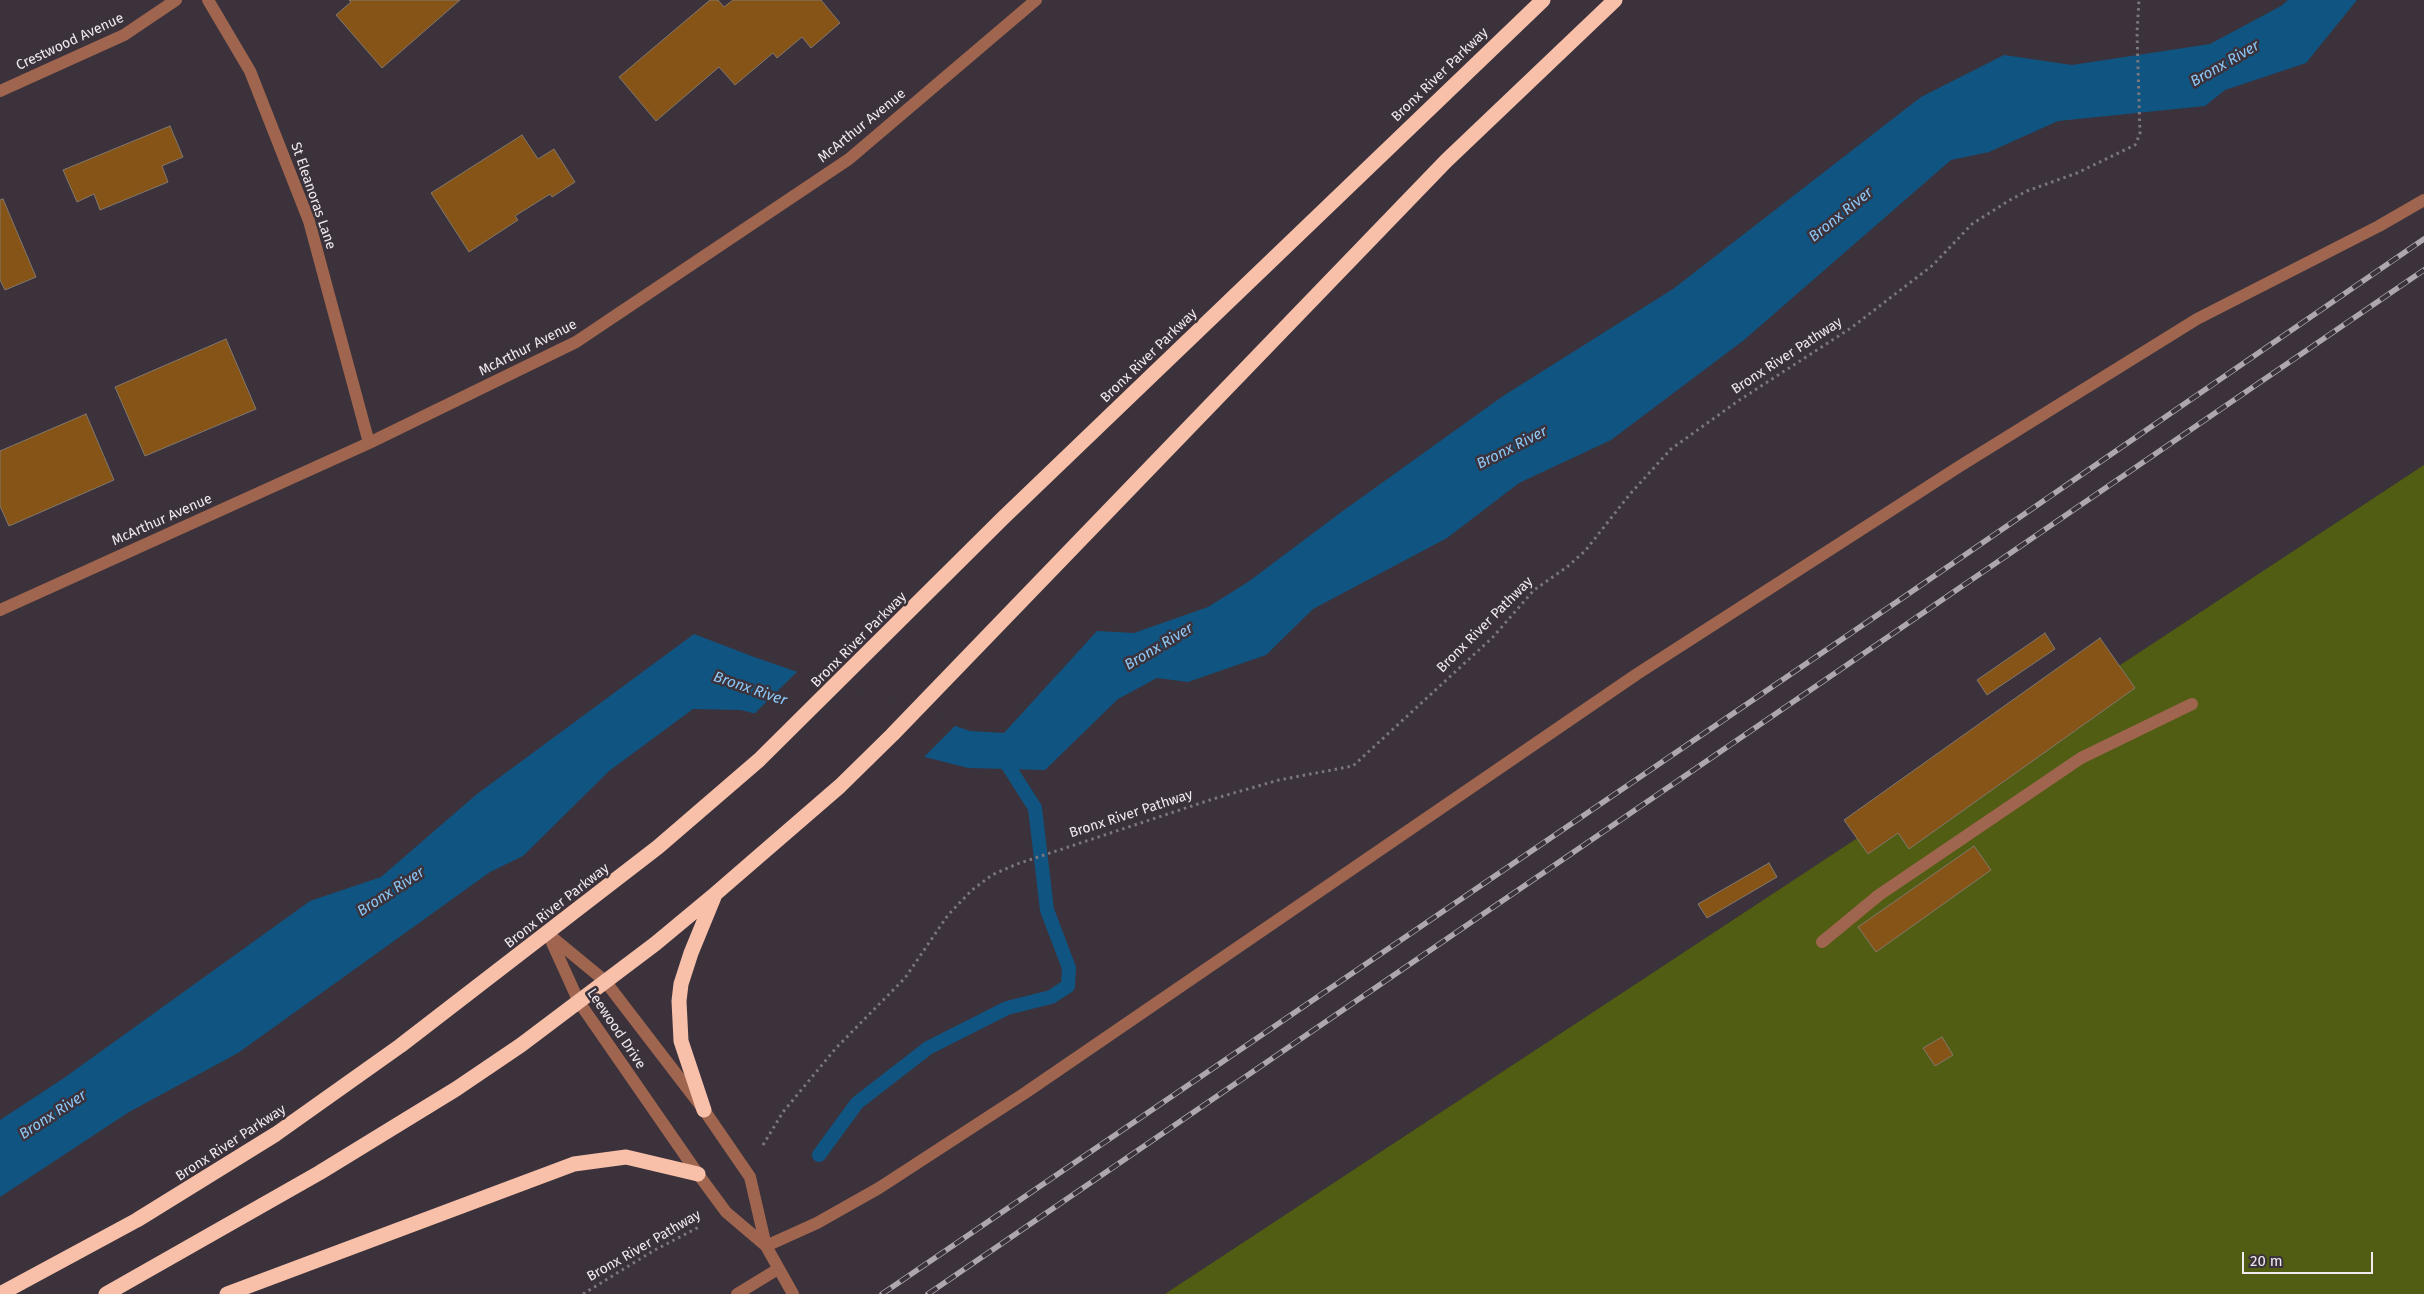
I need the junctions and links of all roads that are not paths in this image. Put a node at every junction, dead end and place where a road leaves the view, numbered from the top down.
1 (176, 0) edge
2 (208, 0) edge
3 (1036, 0) edge
4 (1543, 0) edge
5 (1615, 0) edge
6 (0, 91) edge
7 (2424, 200) edge
8 (368, 443) junction
9 (0, 610) edge
10 (2192, 704) dead end
11 (714, 895) junction
12 (548, 934) junction
13 (1822, 942) dead end
14 (605, 981) junction
15 (579, 1002) junction
16 (704, 1110) junction
17 (698, 1174) junction
18 (766, 1246) junction
19 (778, 1268) junction
20 (0, 1294) edge
21 (106, 1294) edge
22 (227, 1294) edge
23 (737, 1294) edge
24 (792, 1294) edge

1 - 6 street, Crestwood Avenue
2 - 8 street, St Eleanoras Lane
3 - 8 street, McArthur Avenue
4 - 12 highway, Bronx River Parkway
5 - 11 highway
7 - 18 street
8 - 9 street, McArthur Avenue
10 - 13 street
11 - 14 highway
11 - 16 highway
12 - 14 street, Leewood Drive
12 - 15 street, Leewood Drive
12 - 20 highway, Bronx River Parkway
14 - 15 highway
14 - 16 street, Leewood Drive
15 - 17 street, Leewood Drive
15 - 21 highway
16 - 18 street, Leewood Drive
17 - 18 street, Leewood Drive
17 - 22 highway
18 - 19 street, Leewood Drive
19 - 23 street
19 - 24 street, Leewood Drive

